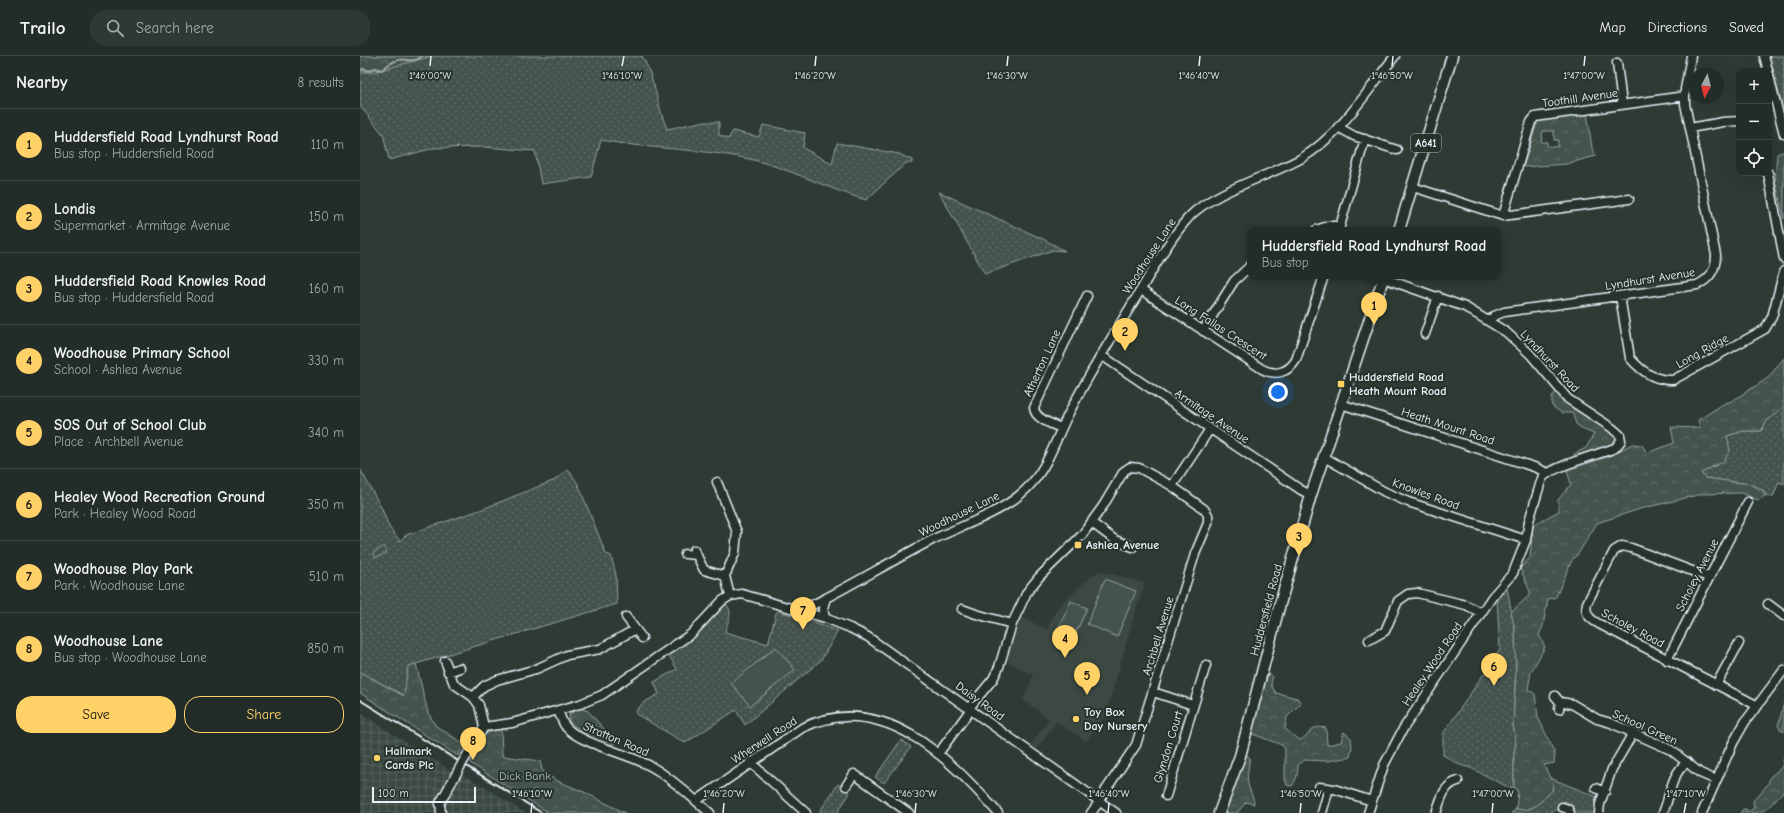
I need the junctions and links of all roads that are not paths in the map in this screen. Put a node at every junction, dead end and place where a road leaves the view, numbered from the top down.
1 (1395, 56) edge
2 (1452, 56) edge
3 (1691, 56) edge
4 (1764, 56) edge
5 (1617, 63) dead end
6 (1767, 68) edge
7 (1772, 88) edge
8 (1685, 96) junction
9 (1622, 104) junction
10 (1736, 121) edge
11 (1338, 128) junction
12 (1690, 128) junction
13 (1784, 134) edge
14 (1365, 140) junction
15 (1398, 150) dead end
16 (1769, 176) edge
17 (1412, 187) junction
18 (1629, 199) dead end
19 (1503, 216) junction
20 (1340, 227) edge
21 (1399, 227) edge
22 (1784, 259) edge
23 (1247, 269) edge
24 (1784, 271) edge
25 (1323, 279) edge
26 (1382, 279) edge
27 (1389, 279) edge
28 (1141, 290) junction
29 (1087, 296) dead end
30 (1438, 296) junction
31 (1620, 296) junction
32 (1489, 321) junction
33 (1203, 331) junction
34 (1425, 334) dead end
35 (1101, 355) junction
36 (1341, 404) junction
37 (1061, 428) junction
38 (1210, 429) junction
39 (1324, 458) junction
40 (1547, 473) junction
41 (717, 482) dead end
42 (1172, 486) junction
43 (1311, 495) junction
44 (1748, 502) dead end
45 (1092, 523) junction
46 (1527, 537) junction
47 (1133, 547) dead end
48 (685, 554) dead end
49 (725, 576) junction
50 (1708, 577) junction
51 (730, 596) junction
52 (826, 598) junction
53 (1768, 604) dead end
54 (962, 609) dead end
55 (801, 611) junction
56 (1481, 613) junction
57 (1784, 616) edge
58 (626, 617) dead end
59 (825, 618) junction
60 (1012, 624) junction
61 (634, 630) junction
62 (642, 638) dead end
63 (1369, 640) dead end
64 (1738, 643) dead end
65 (1667, 660) junction
66 (445, 661) dead end
67 (1206, 665) dead end
68 (460, 668) dead end
69 (1784, 670) edge
70 (448, 672) junction
71 (1716, 685) junction
72 (1153, 692) junction
73 (473, 697) junction
74 (1558, 702) dead end
75 (1193, 706) junction
76 (1758, 706) junction
77 (970, 709) junction
78 (558, 710) junction
79 (484, 727) junction
80 (1633, 733) junction
81 (938, 754) junction
82 (750, 762) junction
83 (1687, 762) junction
84 (1451, 774) dead end
85 (1716, 780) junction
86 (846, 786) dead end
87 (1319, 787) dead end
88 (1329, 788) junction
89 (1596, 788) dead end
90 (1605, 792) junction
91 (1166, 796) dead end
92 (1100, 800) junction
93 (696, 801) junction
94 (1372, 801) junction
95 (1562, 807) dead end
96 (440, 809) edge
97 (710, 813) edge
98 (806, 813) edge
99 (909, 813) edge
100 (998, 813) edge
101 (1091, 813) edge
102 (1116, 813) edge
103 (1219, 813) edge
104 (1322, 813) edge
105 (1368, 813) edge
106 (1436, 813) edge
107 (1570, 813) edge
108 (1599, 813) edge
109 (1663, 813) edge
110 (1702, 813) edge

1 - 11 street, Woodhouse Lane
2 - 17 main road, A641
3 - 8 street, Lyndhurst Avenue
4 - 6 street
5 - 9 street
7 - 13 street
8 - 9 street, Toothill Avenue
8 - 12 street, Lyndhurst Avenue
9 - 19 street, Toothill Avenue
10 - 12 street
11 - 14 street
11 - 28 street, Woodhouse Lane
12 - 31 street, Lyndhurst Avenue
14 - 15 street
14 - 20 street
16 - 22 street
17 - 19 street
17 - 21 main road, A641
18 - 19 street
23 - 33 street
24 - 31 street, Long Ridge
25 - 33 street, Long Fallas Crescent
26 - 36 main road, Huddersfield Road
27 - 30 street, Lyndhurst Road
28 - 33 street, Long Fallas Crescent
28 - 35 street, Woodhouse Lane
29 - 37 street, Atherton Lane
30 - 32 street, Lyndhurst Road
30 - 34 street
31 - 32 street, Lyndhurst Avenue
32 - 40 street, Lyndhurst Road
35 - 37 street, Woodhouse Lane
35 - 38 street, Armitage Avenue
36 - 39 main road, Huddersfield Road
36 - 40 street, Heath Mount Road
37 - 52 street, Woodhouse Lane
38 - 42 street
38 - 43 street, Armitage Avenue
39 - 43 main road, Huddersfield Road
39 - 46 street, Knowles Road
40 - 46 street
41 - 49 street
42 - 45 street
42 - 72 street, Archbell Avenue
43 - 103 main road, Huddersfield Road
44 - 50 street, Scholey Avenue
45 - 47 street
45 - 60 street
46 - 56 street, Healey Wood Road
48 - 49 street
49 - 51 street
50 - 65 street, Scholey Avenue
50 - 65 street, Scholey Road
51 - 55 street
51 - 78 street
52 - 55 street, Woodhouse Lane
52 - 59 street
53 - 57 street
54 - 60 street
55 - 59 street
56 - 63 street
56 - 94 street, Healey Wood Road
58 - 61 street
59 - 77 street, Daisy Road
60 - 77 street
61 - 62 street
61 - 73 street
64 - 71 street
65 - 71 street, Scholey Road
66 - 70 street
67 - 75 street, Glyndon Court
68 - 70 street
69 - 76 street
70 - 73 street
71 - 76 street, Scholey Road
72 - 75 street, Glyndon Court
72 - 92 street, Archbell Avenue
73 - 79 street
74 - 80 street, School Green
75 - 91 street, Glyndon Court
76 - 85 street
77 - 81 street
77 - 92 street, Daisy Road
78 - 79 street
78 - 93 street, Stratton Road
79 - 96 street, bridge
80 - 83 street, School Green
80 - 90 street
81 - 82 street, Wherwell Road
81 - 100 street, Wherwell Road
82 - 93 street, Wherwell Road
82 - 98 street
83 - 85 street, School Green
83 - 109 street
84 - 106 street
85 - 110 street
86 - 99 street
87 - 88 street
88 - 94 street
88 - 104 street
89 - 90 street
90 - 108 street
92 - 101 street
92 - 102 street, Daisy Road
93 - 97 street, Stratton Road
94 - 105 street, Healey Wood Road
95 - 107 street

